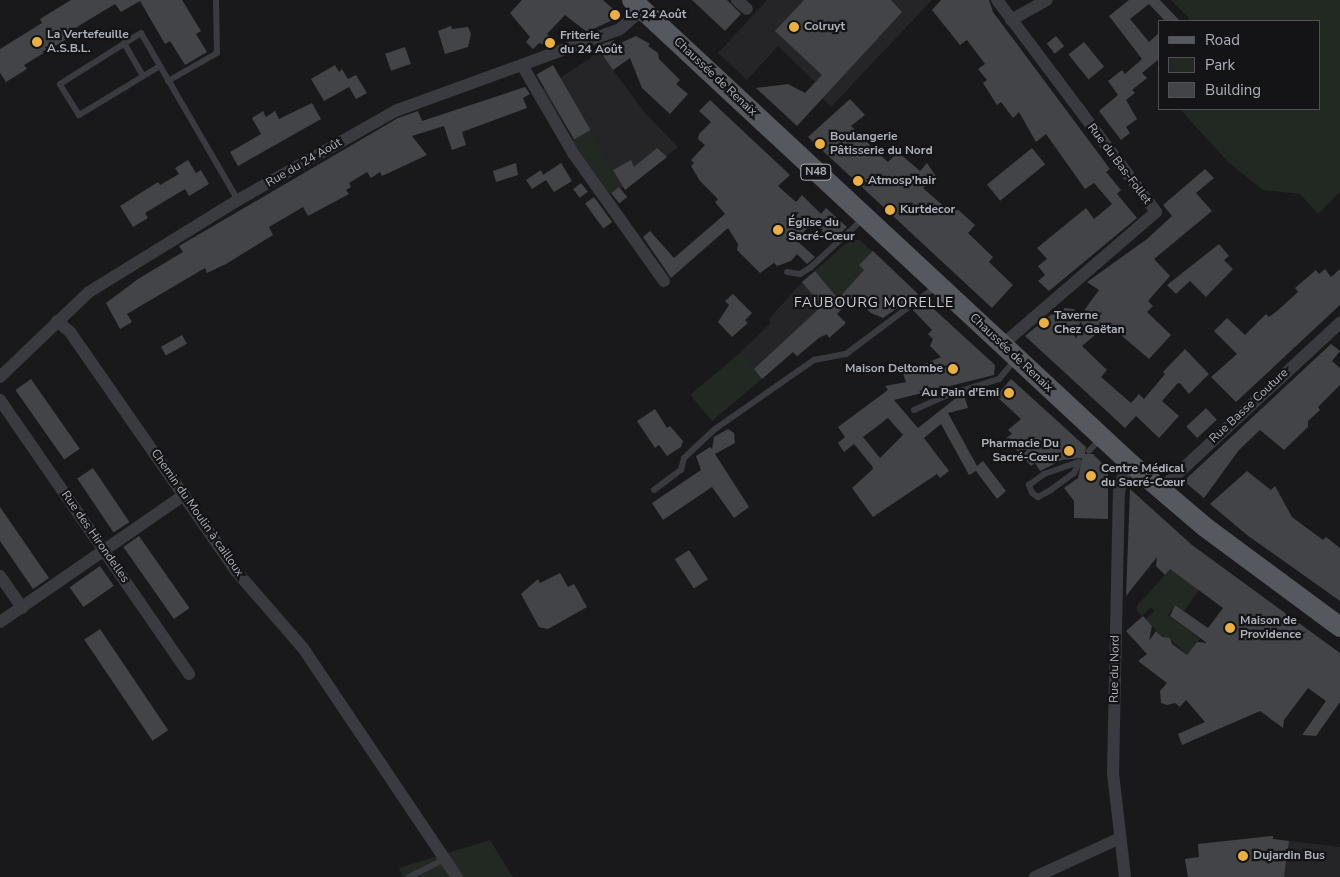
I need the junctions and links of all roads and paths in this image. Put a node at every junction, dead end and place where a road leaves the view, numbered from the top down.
1 (216, 0) edge
2 (997, 0) edge
3 (1047, 0) edge
4 (637, 5) edge
5 (1011, 20) junction
6 (124, 43) junction
7 (522, 65) junction
8 (160, 66) junction
9 (143, 76) junction
10 (168, 80) junction
11 (238, 200) junction
12 (865, 217) junction
13 (788, 272) dead end
14 (664, 282) dead end
15 (938, 285) junction
16 (58, 320) junction
17 (1340, 323) edge
18 (1002, 345) junction
19 (1017, 358) junction
20 (0, 377) edge
21 (0, 400) edge
22 (914, 410) dead end
23 (1079, 462) joint
24 (1131, 464) junction
25 (654, 490) dead end
26 (1160, 490) junction
27 (184, 495) junction
28 (104, 551) junction
29 (0, 576) edge
30 (22, 608) junction
31 (0, 622) edge
32 (1340, 627) edge
33 (190, 674) dead end
34 (1120, 838) junction
35 (445, 859) junction
36 (409, 877) edge
37 (457, 877) edge
38 (1035, 877) edge
39 (1125, 877) edge

1 - 10 lane
2 - 5 street, Rue du Bas-Follet
3 - 5 street
4 - 7 street, Rue du 24 Août
4 - 12 main road, Chaussée de Renaix / N48
5 - 18 street, Rue du Bas-Follet
6 - 8 lane
6 - 9 lane
6 - 9 lane
7 - 11 street, Rue du 24 Août
7 - 14 street
8 - 9 lane
8 - 10 lane
10 - 11 lane
11 - 16 street, Rue du 24 Août
12 - 13 lane
12 - 15 main road, Chaussée de Renaix / N48
15 - 18 main road, Chaussée de Renaix / N48
15 - 25 lane
16 - 20 street, Rue du 24 Août
16 - 27 street, Chemin du Moulin à cailloux
17 - 26 street, Rue Basse Couture
18 - 19 main road, Chaussée de Renaix / N48
19 - 22 lane
19 - 24 main road, Chaussée de Renaix / N48
21 - 28 street, Rue des Hirondelles
23 - 23 lane
24 - 26 main road, Chaussée de Renaix / N48
24 - 34 street, Rue du Nord
26 - 32 main road, Chaussée de Renaix / N48
27 - 28 street
27 - 35 street, Chemin du Moulin à cailloux
28 - 30 street
28 - 33 street, Rue des Hirondelles
29 - 30 street
30 - 31 street
34 - 38 street
34 - 39 street, Rue du Nord
35 - 36 lane
35 - 37 street, Chemin du Moulin à cailloux

